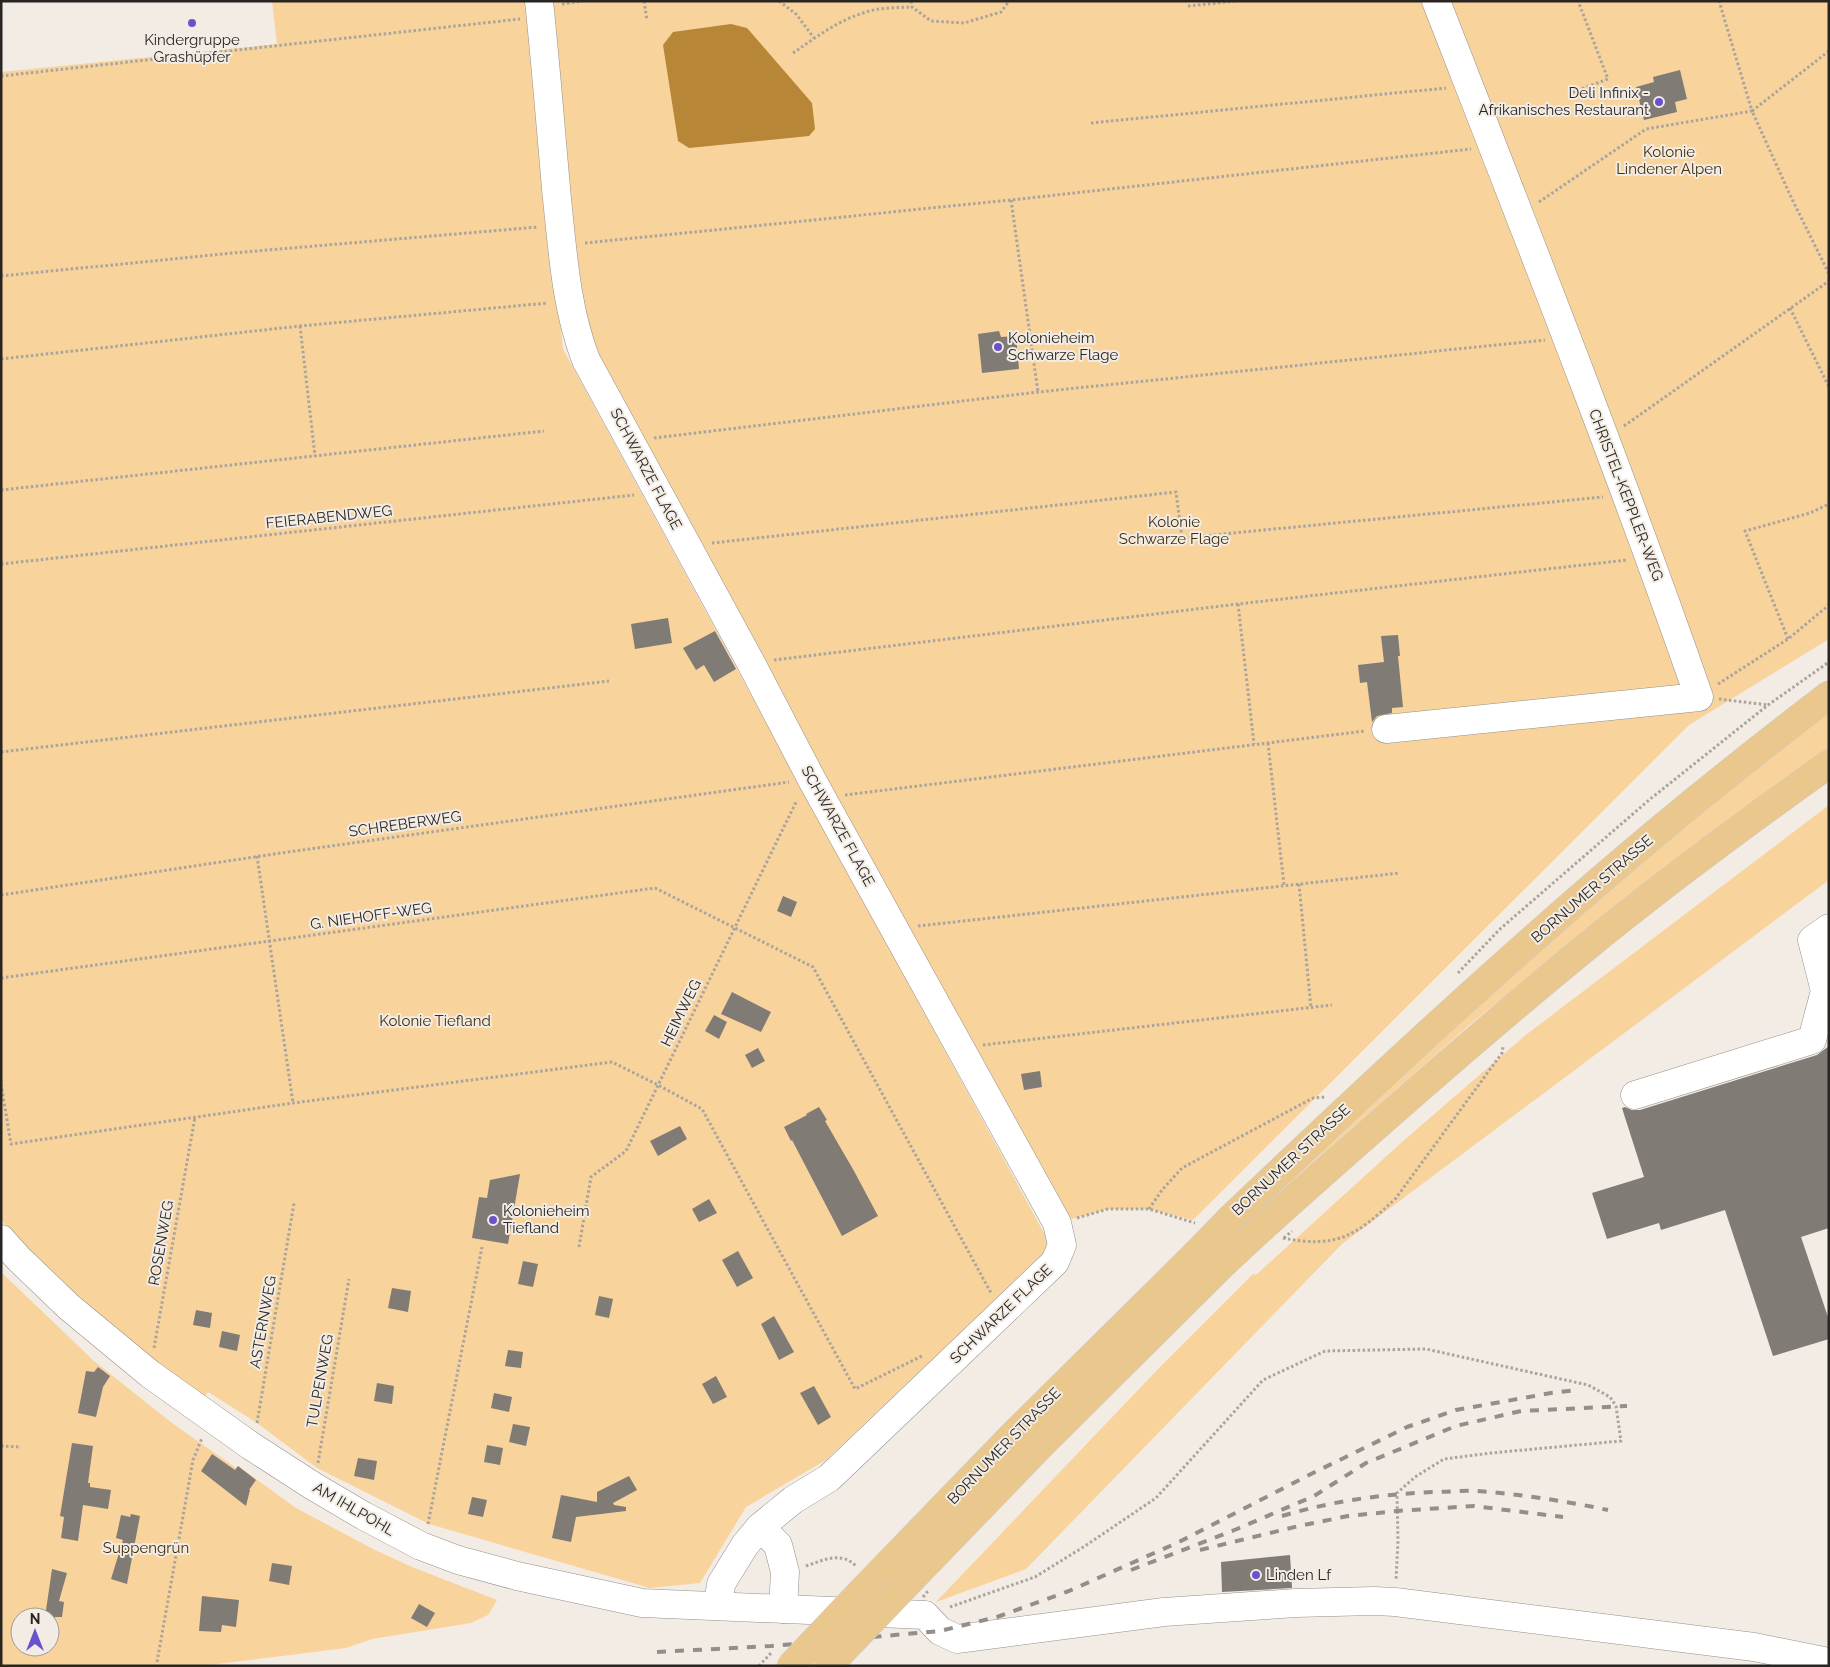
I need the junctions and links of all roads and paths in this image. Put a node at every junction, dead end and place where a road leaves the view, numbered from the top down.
1 (644, 1) edge
2 (780, 1) edge
3 (911, 1) edge
4 (1009, 1) edge
5 (1236, 1) edge
6 (1436, 1) edge
7 (1578, 1) edge
8 (1719, 1) edge
9 (1188, 6) dead end
10 (912, 7) junction
11 (539, 9) edge
12 (647, 20) dead end
13 (814, 38) junction
14 (1829, 51) edge
15 (792, 53) dead end
16 (1, 76) edge
17 (1469, 86) junction
18 (1568, 94) dead end
19 (1752, 110) junction
20 (1091, 123) dead end
21 (1493, 147) junction
22 (1011, 200) junction
23 (1520, 215) junction
24 (561, 236) junction
25 (1829, 274) edge
26 (1, 276) edge
27 (1829, 281) edge
28 (569, 301) junction
29 (1790, 308) junction
30 (300, 326) junction
31 (1568, 338) junction
32 (1, 359) edge
33 (1829, 387) edge
34 (1038, 392) junction
35 (544, 431) dead end
36 (631, 440) junction
37 (1605, 440) junction
38 (315, 456) junction
39 (1, 490) edge
40 (658, 493) junction
41 (1625, 495) junction
42 (1829, 504) edge
43 (686, 546) junction
44 (1650, 557) junction
45 (1, 564) edge
46 (1238, 604) junction
47 (1829, 605) edge
48 (1788, 639) junction
49 (751, 662) junction
50 (609, 681) dead end
51 (1829, 695) edge
52 (1699, 696) junction
53 (1768, 705) dead end
54 (1386, 729) joint
55 (1268, 743) junction
56 (1254, 744) junction
57 (1, 752) edge
58 (1829, 764) edge
59 (810, 786) junction
60 (257, 856) junction
61 (1400, 873) dead end
62 (1299, 884) junction
63 (1284, 885) junction
64 (1, 895) edge
65 (735, 928) junction
66 (895, 928) junction
67 (1829, 928) edge
68 (269, 942) junction
69 (1, 978) edge
70 (1332, 1005) dead end
71 (1312, 1008) junction
72 (1505, 1040) dead end
73 (960, 1048) junction
74 (1, 1084) edge
75 (658, 1085) junction
76 (1635, 1095) dead end
77 (1330, 1097) dead end
78 (293, 1103) junction
79 (195, 1117) junction
80 (294, 1203) dead end
81 (1149, 1209) junction
82 (1188, 1221) dead end
83 (1057, 1223) junction
84 (1, 1239) edge
85 (1290, 1240) dead end
86 (482, 1247) dead end
87 (579, 1247) dead end
88 (349, 1279) dead end
89 (991, 1293) dead end
90 (926, 1354) dead end
91 (150, 1374) junction
92 (212, 1417) junction
93 (1, 1446) edge
94 (21, 1446) dead end
95 (251, 1446) junction
96 (313, 1486) junction
97 (760, 1528) junction
98 (421, 1546) junction
99 (785, 1572) junction
100 (861, 1577) junction
101 (1395, 1602) junction
102 (718, 1605) junction
103 (784, 1609) junction
104 (925, 1615) junction
105 (1761, 1632) dead end
106 (1829, 1646) edge
107 (157, 1662) dead end
108 (1829, 1662) edge
109 (791, 1666) edge
110 (828, 1666) edge

1 - 12 path
2 - 13 path
3 - 10 path
4 - 10 path
5 - 9 path
6 - 17 lane, CHRISTEL-KEPPLER-WEG
7 - 18 path
8 - 19 path
10 - 13 path
11 - 16 path
11 - 24 lane, SCHWARZE FLAGE
13 - 15 path
14 - 19 path
17 - 20 path
17 - 21 lane, CHRISTEL-KEPPLER-WEG
19 - 23 path
19 - 25 path
21 - 22 path
21 - 23 lane, CHRISTEL-KEPPLER-WEG
22 - 24 path
22 - 34 path
23 - 31 lane, CHRISTEL-KEPPLER-WEG
24 - 26 path
24 - 28 lane, SCHWARZE FLAGE
27 - 29 path
28 - 30 path
28 - 36 lane, SCHWARZE FLAGE
29 - 33 path
29 - 37 path
30 - 32 path
30 - 38 path
31 - 34 path
31 - 37 lane, CHRISTEL-KEPPLER-WEG
34 - 36 path
35 - 38 path
36 - 40 lane, SCHWARZE FLAGE
37 - 41 lane, CHRISTEL-KEPPLER-WEG
38 - 39 path
40 - 43 lane, SCHWARZE FLAGE
40 - 45 path, FEIERABENDWEG
41 - 43 path
41 - 44 lane, CHRISTEL-KEPPLER-WEG
42 - 48 path
43 - 49 lane, SCHWARZE FLAGE
44 - 46 path
44 - 52 lane, CHRISTEL-KEPPLER-WEG
46 - 49 path
46 - 56 path
47 - 48 path
48 - 52 path
49 - 59 lane, SCHWARZE FLAGE
50 - 57 path
51 - 100 main road, BORNUMER STRASSE, bridge
52 - 53 path
52 - 54 lane
54 - 55 path, SCHREBERWEG
55 - 56 path, SCHREBERWEG
55 - 63 path
56 - 59 path, SCHREBERWEG
58 - 110 main road, BORNUMER STRASSE, bridge
59 - 60 path, SCHREBERWEG
59 - 65 path, HEIMWEG
59 - 66 lane, SCHWARZE FLAGE
60 - 64 path, SCHREBERWEG
60 - 68 path
61 - 62 path
62 - 63 path
62 - 71 path
63 - 66 path
65 - 68 path, G. NIEHOFF-WEG
65 - 75 path, HEIMWEG
65 - 89 path, G. NIEHOFF-WEG
66 - 73 lane, SCHWARZE FLAGE
67 - 76 lane
68 - 69 path, G. NIEHOFF-WEG
68 - 78 path
70 - 71 path
71 - 73 path
72 - 85 path
73 - 83 lane, SCHWARZE FLAGE
74 - 79 path
75 - 78 path
75 - 87 path, HEIMWEG
75 - 90 path
77 - 81 path
78 - 79 path
79 - 91 path, ROSENWEG
80 - 95 path, ASTERNWEG
81 - 82 path
81 - 83 path
83 - 97 lane, SCHWARZE FLAGE
84 - 91 lane, AM IHLPOHL
86 - 98 path
88 - 96 path, TULPENWEG
91 - 92 lane, AM IHLPOHL
92 - 95 lane, AM IHLPOHL
92 - 107 path
93 - 94 path
95 - 96 lane, AM IHLPOHL
96 - 98 lane, AM IHLPOHL
97 - 99 lane
97 - 102 lane, SCHWARZE FLAGE
98 - 102 lane, AM IHLPOHL
99 - 100 path
99 - 103 lane
100 - 109 main road, BORNUMER STRASSE, bridge
101 - 104 lane
101 - 104 path
101 - 108 lane
102 - 103 lane, AM IHLPOHL
103 - 104 lane, AM IHLPOHL
105 - 106 lane

